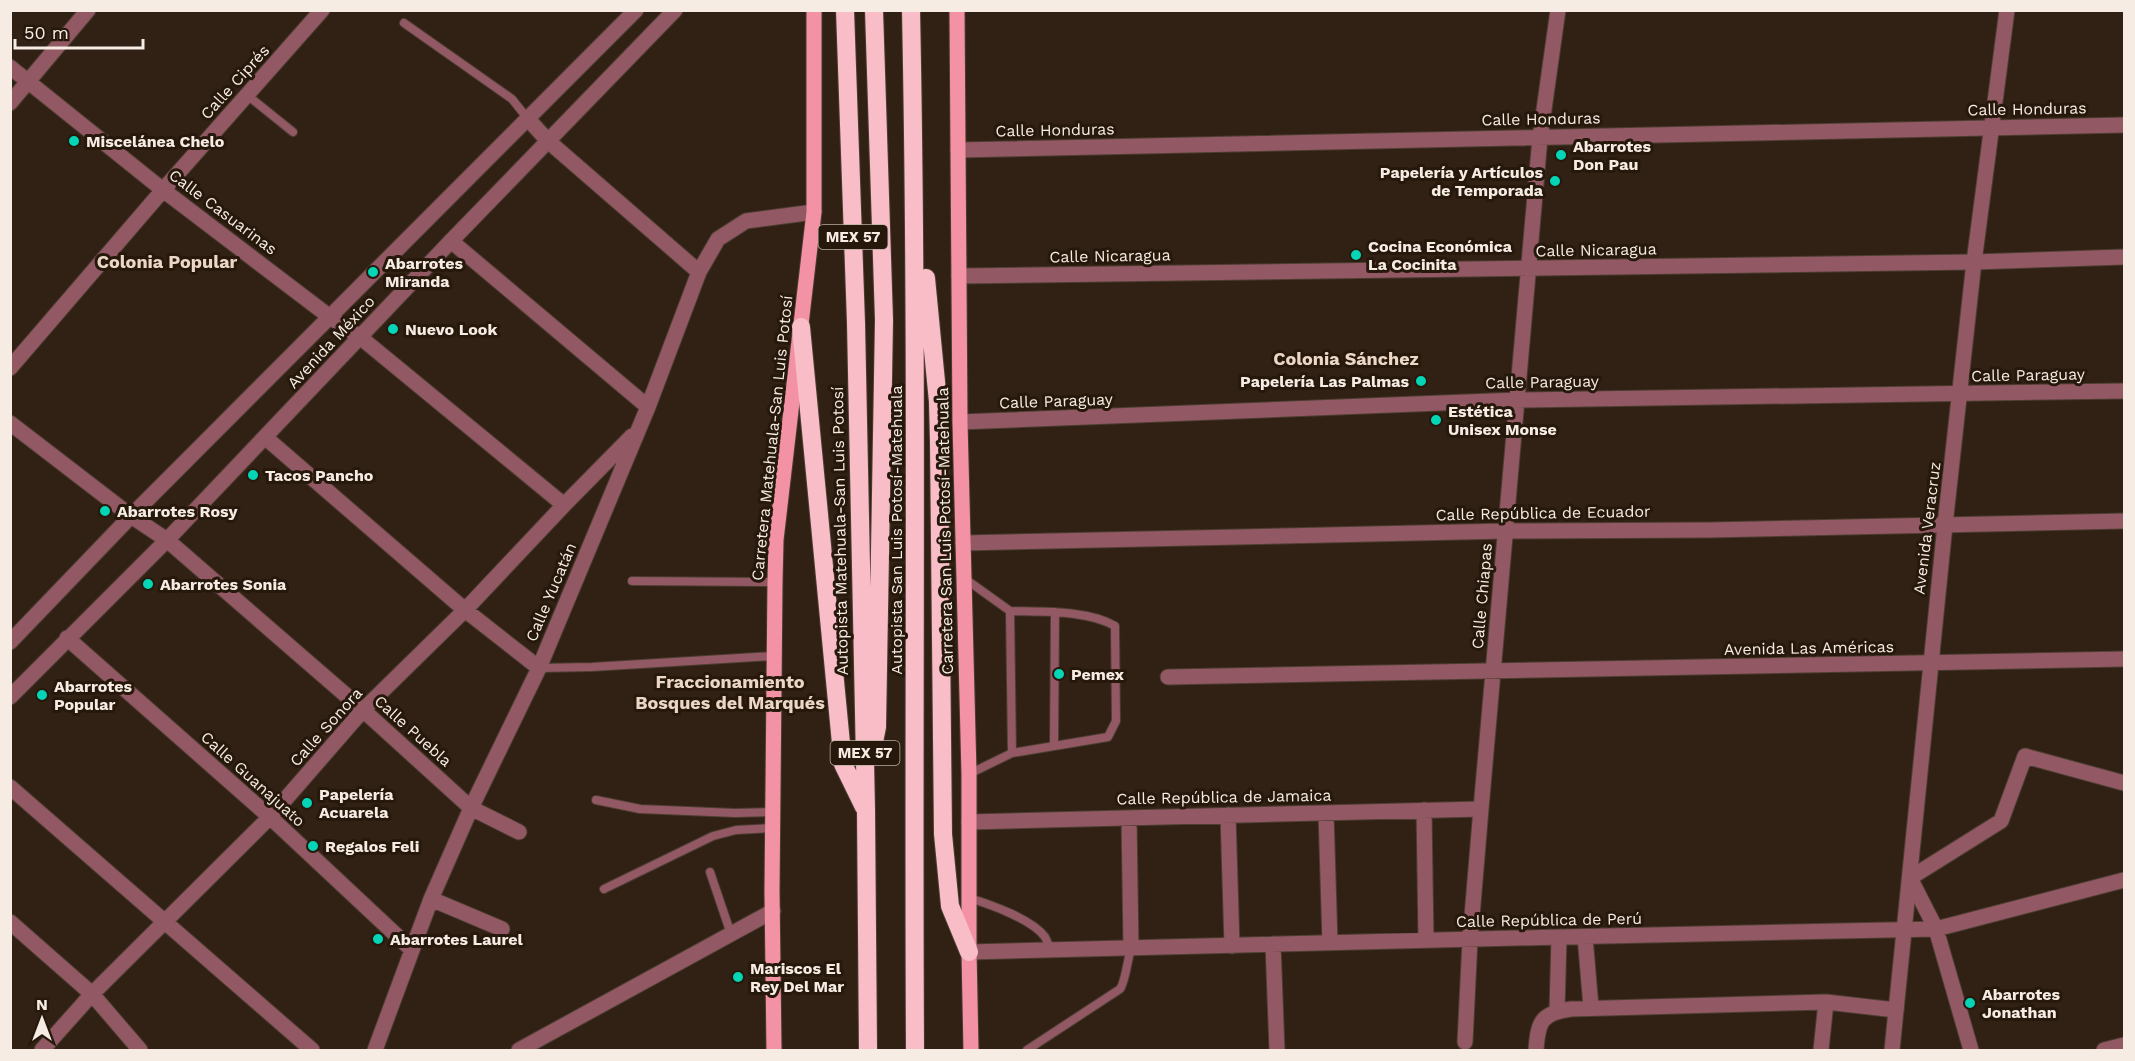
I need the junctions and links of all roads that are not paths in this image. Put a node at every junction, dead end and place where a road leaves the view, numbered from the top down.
1 (88, 10) edge
2 (322, 10) edge
3 (636, 10) edge
4 (675, 10) edge
5 (845, 10) edge
6 (874, 10) edge
7 (911, 10) edge
8 (957, 10) edge
9 (1558, 10) edge
10 (2007, 10) edge
11 (812, 12) edge
12 (404, 23) dead end
13 (10, 67) edge
14 (28, 82) junction
15 (247, 95) junction
16 (10, 103) edge
17 (528, 119) junction
18 (2124, 125) edge
19 (1992, 127) junction
20 (292, 132) dead end
21 (1540, 138) junction
22 (548, 141) junction
23 (958, 150) junction
24 (915, 165) junction
25 (163, 190) junction
26 (814, 212) junction
27 (451, 241) junction
28 (2124, 257) edge
29 (1974, 262) junction
30 (1530, 269) junction
31 (699, 272) junction
32 (959, 276) junction
33 (330, 317) junction
34 (801, 327) junction
35 (360, 337) junction
36 (10, 368) edge
37 (2124, 391) edge
38 (1960, 394) junction
39 (1517, 400) junction
40 (648, 407) junction
41 (960, 422) junction
42 (10, 423) edge
43 (639, 429) junction
44 (266, 438) junction
45 (564, 505) junction
46 (132, 516) junction
47 (2124, 521) edge
48 (1945, 525) junction
49 (1506, 531) junction
50 (167, 540) junction
51 (963, 543) junction
52 (964, 578) junction
53 (632, 581) dead end
54 (775, 582) junction
55 (465, 610) junction
56 (1010, 611) junction
57 (1055, 612) junction
58 (67, 638) junction
59 (10, 642) edge
60 (774, 656) junction
61 (2124, 659) edge
62 (1930, 664) junction
63 (539, 668) junction
64 (1494, 672) junction
65 (1168, 677) dead end
66 (10, 697) edge
67 (363, 710) junction
68 (1054, 745) junction
69 (1012, 753) junction
70 (969, 774) junction
71 (2124, 783) edge
72 (865, 786) junction
73 (10, 787) edge
74 (596, 800) dead end
75 (471, 808) junction
76 (1481, 809) junction
77 (866, 810) junction
78 (1424, 810) junction
79 (773, 812) junction
80 (1326, 813) junction
81 (1228, 815) junction
82 (270, 817) junction
83 (1129, 818) junction
84 (969, 822) junction
85 (773, 828) junction
86 (519, 832) dead end
87 (710, 872) dead end
88 (1910, 878) junction
89 (2124, 880) edge
90 (604, 889) dead end
91 (969, 898) junction
92 (431, 899) junction
93 (773, 911) junction
94 (10, 922) edge
95 (165, 922) junction
96 (502, 929) dead end
97 (1936, 929) junction
98 (1903, 931) junction
99 (731, 934) junction
100 (1559, 936) junction
101 (1585, 937) junction
102 (1426, 940) junction
103 (1470, 940) junction
104 (1330, 943) junction
105 (1273, 944) junction
106 (1232, 946) junction
107 (1131, 948) junction
108 (411, 950) junction
109 (1051, 950) junction
110 (969, 952) junction
111 (92, 994) junction
112 (1826, 1002) junction
113 (1591, 1007) junction
114 (1896, 1010) junction
115 (1557, 1011) junction
116 (1465, 1042) dead end
117 (2124, 1045) edge
118 (42, 1050) edge
119 (140, 1050) edge
120 (312, 1050) edge
121 (375, 1050) edge
122 (519, 1050) edge
123 (774, 1050) edge
124 (868, 1050) edge
125 (915, 1050) edge
126 (971, 1050) edge
127 (1027, 1050) edge
128 (1278, 1050) edge
129 (1536, 1050) edge
130 (1821, 1050) edge
131 (1892, 1050) edge
132 (1971, 1050) edge
133 (2104, 1050) edge

1 - 14 street
2 - 15 street, Calle Ciprés
3 - 17 street, Avenida México
4 - 22 street, Avenida México
5 - 72 highway, Autopista Matehuala-San Luis Potosí / MEX 57
6 - 72 highway
7 - 24 highway, Autopista San Luis Potosí-Matehuala / MEX 57
8 - 23 main road, Carretera San Luis Potosí-Matehuala
9 - 21 street, Calle Chiapas
10 - 19 street, Avenida Veracruz
11 - 26 main road, Carretera Matehuala-San Luis Potosí
12 - 17 lane
13 - 14 street, Calle Casuarinas
14 - 16 street
14 - 25 street, Calle Casuarinas
15 - 20 lane
15 - 25 street, Calle Ciprés
17 - 22 street
17 - 33 street, Avenida México
18 - 19 street, Calle Honduras
19 - 21 street, Calle Honduras
19 - 29 street, Avenida Veracruz
21 - 23 street, Calle Honduras
21 - 30 street, Calle Chiapas
22 - 27 street, Avenida México
22 - 31 street
23 - 32 main road, Carretera San Luis Potosí-Matehuala
24 - 110 highway
24 - 125 highway, Autopista San Luis Potosí-Matehuala / MEX 57
25 - 33 street, Calle Casuarinas
25 - 36 street, Calle Ciprés
26 - 31 street, Calle Yucatán
26 - 34 main road, Carretera Matehuala-San Luis Potosí
27 - 35 street, Avenida México
27 - 40 street
28 - 29 street, Calle Nicaragua
29 - 30 street, Calle Nicaragua
29 - 38 street, Avenida Veracruz
30 - 32 street, Calle Nicaragua
30 - 39 street, Calle Chiapas
31 - 40 street, Calle Yucatán
32 - 41 main road, Carretera San Luis Potosí-Matehuala
33 - 35 street, Calle Casuarinas
33 - 46 street, Avenida México
34 - 54 main road, Carretera Matehuala-San Luis Potosí
34 - 77 highway
35 - 44 street, Avenida México
35 - 45 street, Calle Casuarinas
37 - 38 street, Calle Paraguay
38 - 39 street, Calle Paraguay
38 - 48 street, Avenida Veracruz
39 - 41 street, Calle Paraguay
39 - 49 street, Calle Chiapas
40 - 43 street, Calle Yucatán
41 - 51 main road, Carretera San Luis Potosí-Matehuala
42 - 46 street, Calle Puebla
43 - 45 street, Calle Sonora
43 - 63 street, Calle Yucatán
44 - 50 street, Avenida México
44 - 55 street
45 - 55 street, Calle Sonora
46 - 50 street, Calle Puebla
46 - 59 street, Avenida México
47 - 48 street, Calle República de Ecuador
48 - 49 street, Calle República de Ecuador
48 - 62 street, Avenida Veracruz
49 - 51 street, Calle República de Ecuador
49 - 64 street, Calle Chiapas
50 - 58 street, Avenida México
50 - 67 street, Calle Puebla
51 - 52 main road, Carretera San Luis Potosí-Matehuala
52 - 56 lane
52 - 70 main road, Carretera San Luis Potosí-Matehuala
53 - 54 lane
54 - 60 main road, Carretera Matehuala-San Luis Potosí
55 - 63 street
55 - 67 street, Calle Sonora
56 - 57 lane
56 - 69 lane
57 - 68 lane
57 - 68 lane
58 - 66 street, Avenida México
58 - 82 street, Calle Guanajuato
60 - 63 lane
60 - 79 main road, Carretera Matehuala-San Luis Potosí
61 - 62 street, Avenida Las Américas
62 - 64 street, Avenida Las Américas
62 - 88 street, Avenida Veracruz
63 - 75 street, Calle Yucatán
64 - 65 street, Avenida Las Américas
64 - 76 street, Calle Chiapas
67 - 75 street, Calle Puebla
67 - 82 street, Calle Sonora
68 - 69 lane
69 - 70 lane
70 - 84 main road, Carretera San Luis Potosí-Matehuala
71 - 88 street
72 - 77 highway, Autopista Matehuala-San Luis Potosí / MEX 57
73 - 95 street
74 - 79 lane
75 - 86 street, Calle Puebla
75 - 92 street, Calle Yucatán
76 - 78 street, Calle República de Jamaica
76 - 103 street, Calle Chiapas
77 - 124 highway, Autopista Matehuala-San Luis Potosí / MEX 57
78 - 80 street, Calle República de Jamaica
78 - 102 street
79 - 85 main road, Carretera Matehuala-San Luis Potosí
80 - 81 street, Calle República de Jamaica
80 - 104 street
81 - 83 street, Calle República de Jamaica
81 - 106 street
82 - 95 street, Calle Sonora
82 - 108 street, Calle Guanajuato
83 - 84 street, Calle República de Jamaica
83 - 107 street
84 - 91 main road, Carretera San Luis Potosí-Matehuala
85 - 90 lane
85 - 93 main road, Carretera Matehuala-San Luis Potosí
87 - 99 lane
88 - 97 street
88 - 98 street, Avenida Veracruz
89 - 97 street, Calle República de Perú
91 - 109 lane
91 - 110 main road, Carretera San Luis Potosí-Matehuala
92 - 96 street
92 - 108 street, Calle Yucatán
93 - 99 street
93 - 123 main road, Carretera Matehuala-San Luis Potosí
94 - 111 street
95 - 111 street, Calle Sonora
95 - 120 street
97 - 98 street, Calle República de Perú
97 - 132 street
98 - 101 street, Calle República de Perú
98 - 114 street, Avenida Veracruz
99 - 122 street
100 - 101 street, Calle República de Perú
100 - 103 street, Calle República de Perú
100 - 115 street
101 - 113 street
102 - 103 street, Calle República de Perú
102 - 104 street, Calle República de Perú
103 - 116 street, Calle Chiapas
104 - 105 street, Calle República de Perú
105 - 106 street, Calle República de Perú
105 - 128 street
106 - 107 street, Calle República de Perú
107 - 109 street, Calle República de Perú
107 - 127 lane
108 - 121 street, Calle Yucatán
109 - 110 street, Calle República de Perú
110 - 126 main road, Carretera San Luis Potosí-Matehuala
111 - 118 street, Calle Sonora
111 - 119 street
112 - 113 street
112 - 114 street
112 - 130 street
113 - 115 street
114 - 131 street, Avenida Veracruz
115 - 129 street
117 - 133 street

